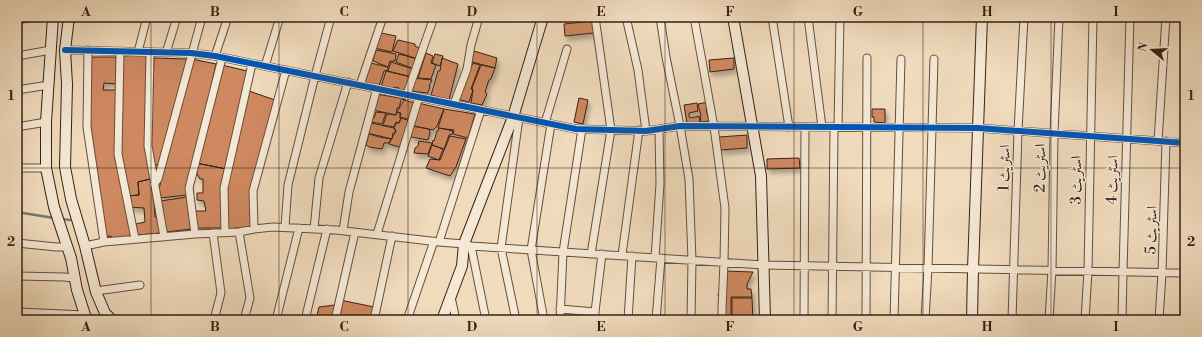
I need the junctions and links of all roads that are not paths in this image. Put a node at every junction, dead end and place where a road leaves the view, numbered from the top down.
1 (34, 17) edge
2 (53, 17) edge
3 (69, 17) edge
4 (147, 17) edge
5 (177, 17) edge
6 (202, 17) edge
7 (228, 17) edge
8 (280, 17) edge
9 (331, 17) edge
10 (383, 17) edge
11 (434, 17) edge
12 (479, 17) edge
13 (543, 17) edge
14 (595, 17) edge
15 (626, 17) edge
16 (660, 17) edge
17 (694, 17) edge
18 (733, 17) edge
19 (772, 17) edge
20 (808, 17) edge
21 (840, 17) edge
22 (982, 17) edge
23 (1024, 17) edge
24 (1059, 17) edge
25 (1093, 17) edge
26 (1130, 17) edge
27 (1166, 17) edge
28 (17, 20) edge
29 (567, 49) dead end
30 (51, 50) junction
31 (65, 50) junction
32 (88, 50) junction
33 (120, 52) junction
34 (138, 52) junction
35 (150, 53) junction
36 (166, 53) junction
37 (191, 53) junction
38 (17, 56) edge
39 (219, 57) junction
40 (867, 58) dead end
41 (901, 59) dead end
42 (934, 59) dead end
43 (252, 64) junction
44 (265, 66) junction
45 (286, 70) junction
46 (315, 76) junction
47 (348, 82) junction
48 (49, 85) junction
49 (360, 85) junction
50 (377, 88) junction
51 (17, 90) edge
52 (407, 94) junction
53 (419, 97) junction
54 (454, 104) junction
55 (481, 110) junction
56 (516, 117) junction
57 (46, 122) junction
58 (548, 123) junction
59 (680, 126) junction
60 (17, 127) edge
61 (714, 127) junction
62 (753, 127) junction
63 (789, 127) junction
64 (805, 127) junction
65 (822, 127) junction
66 (836, 127) junction
67 (867, 127) junction
68 (899, 127) junction
69 (931, 128) junction
70 (978, 128) junction
71 (582, 129) junction
72 (659, 129) junction
73 (612, 130) junction
74 (643, 130) junction
75 (1018, 130) junction
76 (1054, 133) junction
77 (1090, 136) junction
78 (1127, 138) junction
79 (1158, 141) junction
80 (1166, 141) junction
81 (1185, 143) edge
82 (17, 168) edge
83 (46, 168) junction
84 (154, 184) junction
85 (285, 228) junction
86 (299, 228) junction
87 (254, 229) junction
88 (314, 229) junction
89 (327, 229) junction
90 (343, 230) junction
91 (225, 232) junction
92 (239, 232) junction
93 (355, 232) junction
94 (213, 233) junction
95 (194, 234) junction
96 (377, 234) junction
97 (164, 236) junction
98 (392, 236) junction
99 (135, 239) junction
100 (104, 242) junction
101 (437, 242) junction
102 (17, 243) edge
103 (468, 245) junction
104 (66, 246) junction
105 (85, 246) junction
106 (501, 248) junction
107 (531, 250) junction
108 (563, 252) junction
109 (591, 254) junction
110 (602, 254) junction
111 (622, 256) junction
112 (632, 256) junction
113 (658, 258) junction
114 (692, 260) junction
115 (724, 262) junction
116 (764, 264) junction
117 (804, 265) junction
118 (833, 266) junction
119 (865, 266) junction
120 (896, 267) junction
121 (928, 268) junction
122 (973, 269) junction
123 (1014, 270) junction
124 (1052, 270) junction
125 (1088, 271) junction
126 (1123, 272) junction
127 (1162, 273) junction
128 (1185, 273) edge
129 (17, 276) edge
130 (74, 278) junction
131 (140, 285) dead end
132 (96, 291) junction
133 (451, 297) junction
134 (560, 309) junction
135 (17, 312) edge
136 (595, 312) junction
137 (86, 318) edge
138 (112, 320) edge
139 (214, 320) edge
140 (244, 320) edge
141 (276, 320) edge
142 (305, 320) edge
143 (335, 320) edge
144 (374, 320) edge
145 (407, 320) edge
146 (442, 320) edge
147 (456, 320) edge
148 (486, 320) edge
149 (516, 320) edge
150 (544, 320) edge
151 (560, 320) edge
152 (594, 320) edge
153 (628, 320) edge
154 (656, 320) edge
155 (691, 320) edge
156 (722, 320) edge
157 (765, 320) edge
158 (804, 320) edge
159 (832, 320) edge
160 (866, 320) edge
161 (894, 320) edge
162 (925, 320) edge
163 (972, 320) edge
164 (1012, 320) edge
165 (1049, 320) edge
166 (1085, 320) edge
167 (1122, 320) edge
168 (1159, 320) edge

1 - 28 street
2 - 30 street
3 - 31 street
4 - 34 street
5 - 36 street
6 - 37 street
7 - 39 street
8 - 44 street
9 - 46 street
10 - 49 street
11 - 52 street
12 - 54 street
13 - 56 street
14 - 73 street
15 - 74 street
16 - 59 street
17 - 61 street
18 - 62 street
19 - 63 street
20 - 65 street
21 - 66 street
22 - 70 street
23 - 75 street, اسٹریٹ 1
24 - 76 street, اسٹریٹ 2
25 - 77 street, اسٹریٹ 3
26 - 78 street, اسٹریٹ 4
27 - 79 street
29 - 58 street
30 - 38 street
30 - 48 street
31 - 32 street
31 - 105 street
32 - 33 street
32 - 100 street
33 - 34 street
33 - 99 street
34 - 35 street
35 - 36 street
35 - 84 street
36 - 37 street
37 - 39 street
37 - 84 street
39 - 43 street
39 - 95 street
40 - 67 street
41 - 68 street
42 - 69 street
43 - 44 street
43 - 91 street
44 - 45 street
45 - 46 street
45 - 87 street
46 - 47 street
46 - 85 street
47 - 49 street
47 - 88 street
48 - 51 street
48 - 57 street
49 - 50 street
50 - 52 street
50 - 90 street
52 - 53 street
53 - 54 street
53 - 96 street
54 - 55 street
55 - 56 street
55 - 101 street
56 - 58 street
56 - 103 street
56 - 106 street
57 - 60 street
57 - 83 street
58 - 71 street
58 - 107 street
59 - 61 street
59 - 72 street
59 - 114 street
61 - 62 street
61 - 115 street
62 - 63 street
62 - 116 street
63 - 64 street
64 - 65 street
64 - 117 street
65 - 66 street
66 - 67 street
66 - 118 street
67 - 68 street
67 - 119 street
68 - 69 street
68 - 120 street
69 - 70 street
69 - 121 street
70 - 75 street
70 - 122 street
71 - 73 street
71 - 108 street
72 - 74 street
72 - 113 street
73 - 74 street
73 - 109 street
74 - 111 street
75 - 76 street
75 - 123 street, اسٹریٹ 1
76 - 77 street
76 - 124 street, اسٹریٹ 2
77 - 78 street
77 - 125 street, اسٹریٹ 3
78 - 79 street
78 - 126 street, اسٹریٹ 4
79 - 80 street
80 - 81 street
80 - 127 street, اسٹریٹ 5
82 - 83 street
83 - 104 street
84 - 97 street
85 - 86 street
85 - 87 street
86 - 88 street
86 - 141 street
87 - 92 street
88 - 89 street
89 - 90 street
89 - 142 street
90 - 93 street
91 - 92 street
91 - 94 street
92 - 140 street
93 - 96 street
93 - 143 street
94 - 95 street
94 - 139 street
95 - 97 street
96 - 98 street
97 - 99 street
98 - 101 street
98 - 144 street
99 - 100 street
100 - 105 street
101 - 103 street
101 - 145 street
102 - 104 street
103 - 106 street
103 - 133 street
103 - 148 street
104 - 130 street
105 - 132 street
106 - 107 street
106 - 149 street
107 - 108 street
107 - 150 street
108 - 109 street
108 - 134 street
109 - 110 street
110 - 111 street
110 - 136 street
111 - 112 street
112 - 113 street
112 - 153 street
113 - 114 street
113 - 154 street
114 - 115 street
114 - 155 street
115 - 116 street
115 - 156 street
116 - 117 street
116 - 157 street
117 - 118 street
117 - 158 street
118 - 119 street
118 - 159 street
119 - 120 street
119 - 160 street
120 - 121 street
120 - 161 street
121 - 122 street
121 - 162 street
122 - 123 street
122 - 163 street
123 - 124 street
123 - 164 street, اسٹریٹ 1
124 - 125 street
124 - 165 street, اسٹریٹ 2
125 - 126 street
125 - 166 street, اسٹریٹ 3
126 - 127 street
126 - 167 street, اسٹریٹ 4
127 - 128 street
127 - 168 street, اسٹریٹ 5
129 - 130 street
130 - 137 street
131 - 132 street
132 - 138 street
133 - 146 street
133 - 147 street
134 - 136 street
134 - 151 street
135 - 137 street
136 - 152 street

